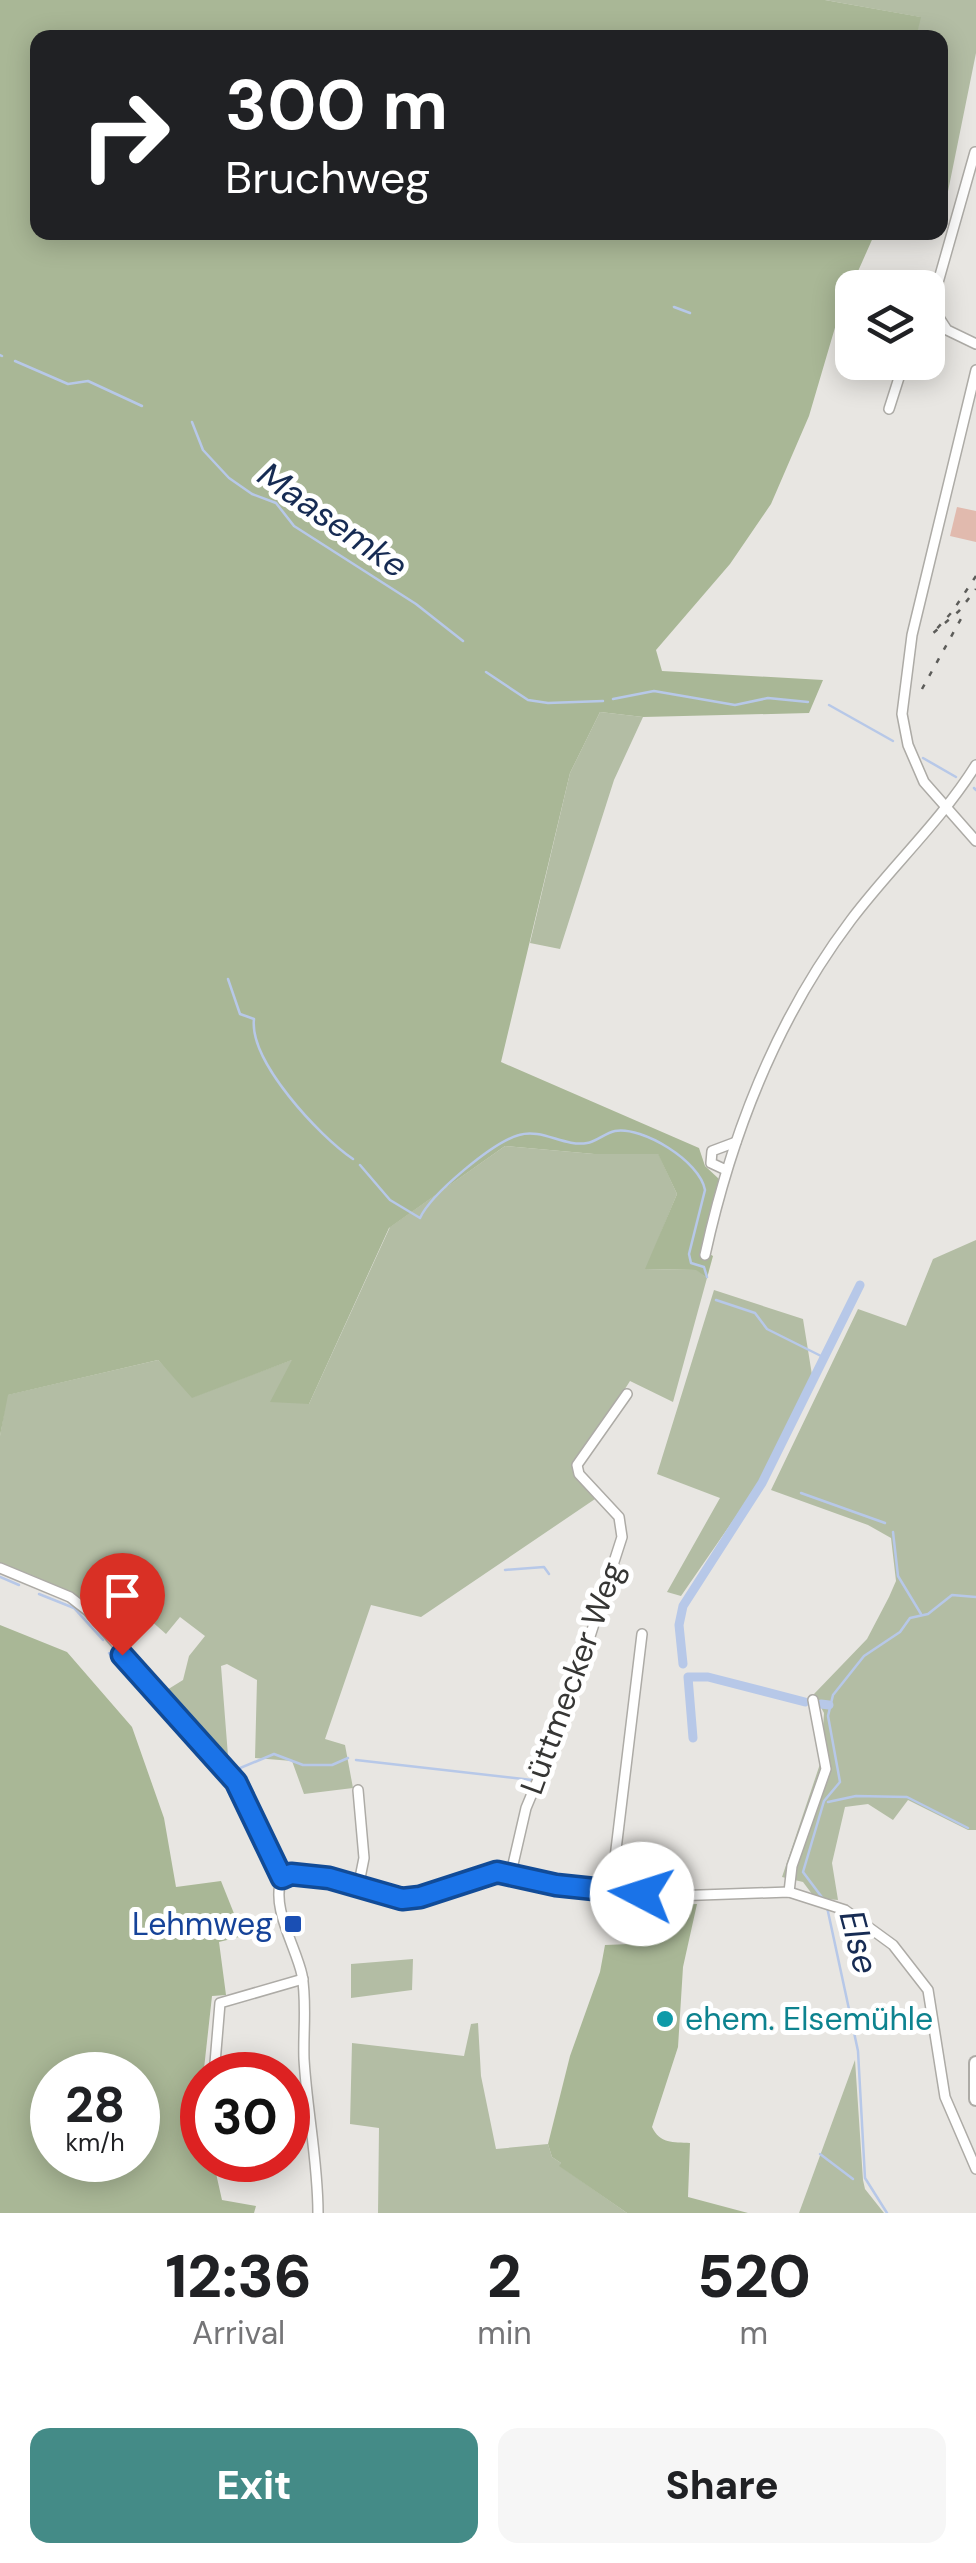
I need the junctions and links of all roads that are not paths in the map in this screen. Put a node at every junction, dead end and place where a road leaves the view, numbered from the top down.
1 (975, 152) edge
2 (942, 270) edge
3 (945, 326) edge
4 (976, 344) edge
5 (976, 370) edge
6 (898, 380) edge
7 (889, 409) dead end
8 (976, 765) edge
9 (944, 809) junction
10 (976, 841) edge
11 (736, 1142) junction
12 (726, 1170) junction
13 (705, 1255) dead end
14 (627, 1394) dead end
15 (0, 1568) edge
16 (642, 1634) dead end
17 (813, 1700) dead end
18 (358, 1790) dead end
19 (514, 1874) junction
20 (282, 1878) junction
21 (358, 1888) junction
22 (611, 1891) junction
23 (789, 1892) junction
24 (303, 1978) junction
25 (216, 2052) edge
26 (976, 2062) edge
27 (976, 2100) edge
28 (976, 2169) edge
29 (318, 2213) edge

1 - 2 street
3 - 4 street
5 - 9 street
6 - 7 street
8 - 9 street
9 - 10 street
9 - 11 street
11 - 12 street
11 - 12 street
12 - 13 street
14 - 19 street, Lüttmecker Weg
15 - 20 street
16 - 22 street
17 - 23 street
18 - 21 street
19 - 21 street
19 - 22 street
20 - 21 street
20 - 24 street
22 - 23 street
23 - 28 street
24 - 25 street
24 - 29 street
26 - 27 main road

